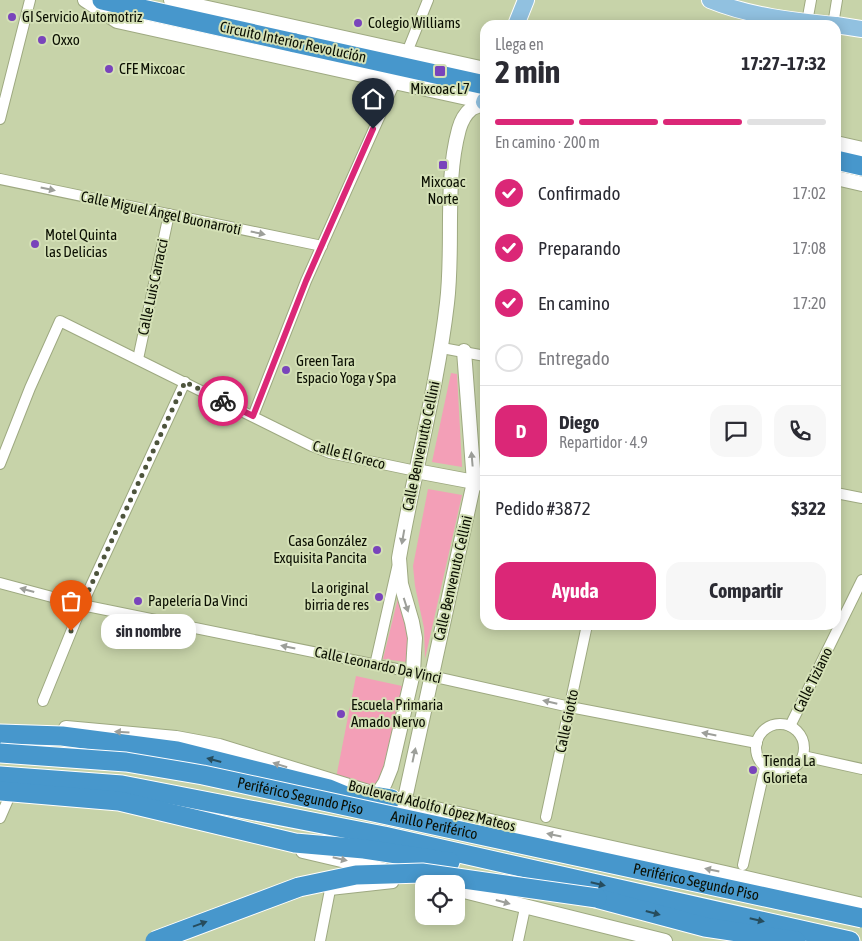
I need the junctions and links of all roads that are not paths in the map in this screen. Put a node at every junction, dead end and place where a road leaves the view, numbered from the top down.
1 (30, 0) edge
2 (85, 0) edge
3 (102, 0) edge
4 (171, 0) edge
5 (428, 0) edge
6 (526, 0) edge
7 (710, 0) edge
8 (812, 0) edge
9 (836, 0) edge
10 (518, 20) edge
11 (783, 20) edge
12 (807, 20) edge
13 (835, 20) edge
14 (841, 26) edge
15 (862, 29) edge
16 (407, 52) junction
17 (480, 68) edge
18 (395, 82) junction
19 (480, 96) edge
20 (480, 96) edge
21 (480, 106) edge
22 (0, 119) edge
23 (841, 145) edge
24 (862, 149) edge
25 (841, 161) edge
26 (862, 166) edge
27 (0, 179) edge
28 (841, 179) edge
29 (862, 184) edge
30 (169, 214) junction
31 (322, 246) junction
32 (442, 348) junction
33 (464, 351) junction
34 (480, 355) edge
35 (138, 359) junction
36 (185, 382) junction
37 (253, 416) junction
38 (0, 464) edge
39 (416, 471) junction
40 (480, 483) edge
41 (841, 493) edge
42 (862, 498) edge
43 (399, 558) junction
44 (862, 580) edge
45 (0, 583) edge
46 (82, 605) junction
47 (841, 623) edge
48 (586, 630) edge
49 (837, 630) edge
50 (375, 665) junction
51 (412, 673) junction
52 (431, 676) junction
53 (43, 701) dead end
54 (570, 707) junction
55 (0, 726) edge
56 (790, 726) junction
57 (0, 734) edge
58 (757, 743) junction
59 (0, 753) edge
60 (803, 756) junction
61 (0, 760) edge
62 (765, 767) junction
63 (862, 768) edge
64 (0, 776) edge
65 (3, 790) edge
66 (392, 804) junction
67 (546, 817) dead end
68 (0, 818) edge
69 (743, 865) dead end
70 (415, 879) edge
71 (415, 883) edge
72 (788, 888) junction
73 (465, 891) edge
74 (862, 896) edge
75 (597, 898) junction
76 (862, 906) edge
77 (525, 908) junction
78 (862, 918) edge
79 (862, 926) edge
80 (705, 927) junction
81 (155, 941) edge
82 (320, 941) edge
83 (518, 941) edge
84 (665, 941) edge
85 (730, 941) edge
86 (797, 941) edge
87 (850, 941) edge

1 - 22 street
2 - 18 main road
3 - 20 highway, Circuito Interior Revolución, bridge
4 - 16 main road
5 - 16 street
6 - 10 main road
7 - 11 main road
8 - 12 street
9 - 13 street
14 - 15 main road
16 - 17 main road
16 - 18 street
18 - 19 main road
18 - 31 street
21 - 32 main road, Calle Benvenutto Cellini
23 - 24 main road
25 - 26 highway
27 -> 30 street, Calle Miguel Ángel Buonarroti
28 - 29 main road
30 -> 31 street, Calle Miguel Ángel Buonarroti
30 - 35 street, Calle Luis Carracci
31 - 37 street
32 - 33 street
32 - 39 main road, Calle Benvenutto Cellini
33 - 34 street
40 -> 33 main road, Calle Benvenuto Cellini
35 - 36 street, Calle El Greco
35 - 38 street, Calle El Greco
36 - 37 street, Calle El Greco
36 - 46 street
37 - 39 street, Calle El Greco
39 - 40 main road, Calle El Greco
39 -> 43 main road, Calle Benvenutto Cellini
40 - 52 main road, Calle Benvenuto Cellini
41 - 42 street
43 - 50 street
43 -> 51 main road, Calle Benvenutto Cellini
44 - 47 street, Calle Tiziano
46 -> 45 street, Calle Leonardo Da Vinci
50 -> 46 street, Calle Leonardo Da Vinci
46 - 53 street
48 - 54 street, Calle Giotto
49 - 56 street, Calle Tiziano
50 - 51 street, Calle Leonardo Da Vinci
51 - 52 street, Calle Leonardo Da Vinci
51 - 66 main road, Calle Benvenutto Cellini
54 -> 52 street, Calle Leonardo Da Vinci
66 -> 52 main road, Calle Benvenuto Cellini
58 -> 54 street, Calle Leonardo Da Vinci
54 - 67 street, Calle Giotto
66 -> 55 main road, Boulevard Adolfo López Mateos
56 - 58 street
56 - 60 street
66 -> 57 highway
58 - 62 street
59 - 78 highway, Periférico Segundo Piso, bridge
60 - 62 street
60 - 63 street
61 - 66 highway, Anillo Periférico
62 - 69 street
64 -> 87 highway, Anillo Periférico
65 - 68 street
65 -> 70 main road
65 - 75 highway, bridge
72 -> 66 main road, Boulevard Adolfo López Mateos
66 - 79 highway, Anillo Periférico
71 - 82 street
72 - 74 main road
72 - 76 main road, Boulevard Adolfo López Mateos
73 -> 77 main road
75 -> 80 highway
81 -> 75 highway, bridge
77 - 83 street
77 - 84 main road
80 - 85 highway
80 - 86 highway

